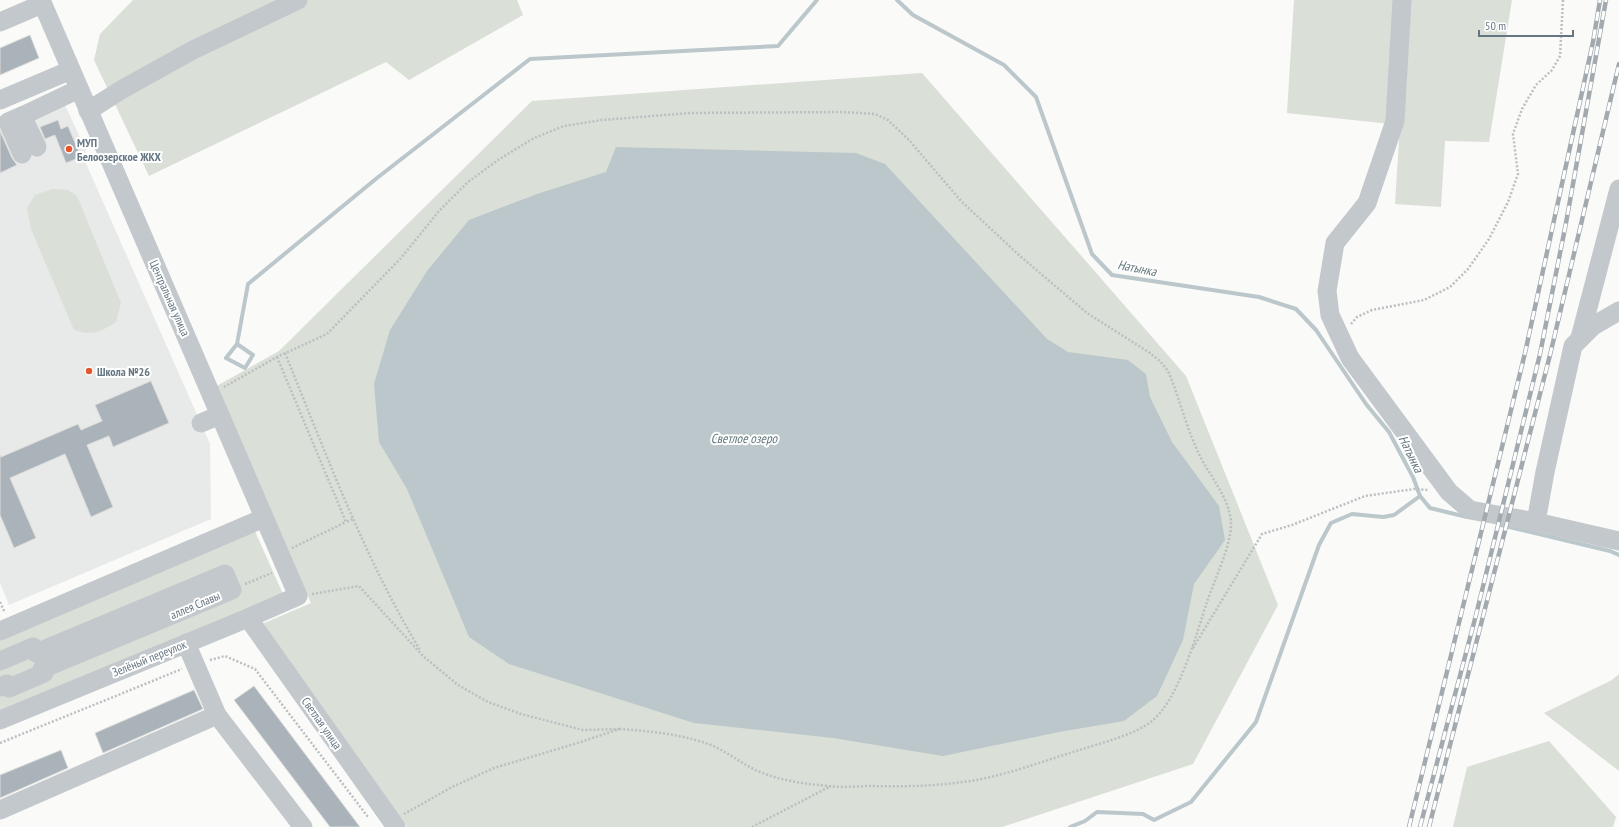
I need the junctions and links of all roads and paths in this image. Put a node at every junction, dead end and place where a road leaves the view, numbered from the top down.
1 (298, 0) edge
2 (1402, 0) edge
3 (1563, 0) edge
4 (41, 2) edge
5 (0, 22) edge
6 (71, 70) junction
7 (79, 89) junction
8 (0, 100) edge
9 (88, 111) junction
10 (30, 151) dead end
11 (1619, 189) edge
12 (1619, 311) edge
13 (1580, 338) junction
14 (1343, 342) junction
15 (285, 353) junction
16 (277, 357) junction
17 (212, 394) junction
18 (220, 415) junction
19 (201, 423) dead end
20 (1420, 489) dead end
21 (264, 518) junction
22 (353, 519) junction
23 (346, 522) junction
24 (1536, 522) junction
25 (1619, 541) edge
26 (282, 561) junction
27 (232, 590) joint
28 (298, 596) junction
29 (248, 618) junction
30 (0, 631) edge
31 (186, 643) junction
32 (1191, 652) junction
33 (423, 656) junction
34 (0, 661) edge
35 (39, 661) junction
36 (2, 679) edge
37 (217, 715) junction
38 (0, 720) edge
39 (619, 729) junction
40 (831, 786) junction
41 (0, 810) edge
42 (394, 824) edge
43 (303, 827) edge
44 (752, 827) edge

1 - 9 street
2 - 14 street
3 - 14 path
4 - 5 street
4 - 6 street, Центральная улица
6 - 7 street, Центральная улица
6 - 8 street
7 - 9 street, Центральная улица
7 - 10 street
9 - 17 street, Центральная улица
11 - 13 street
12 - 13 street
13 - 24 street
14 - 24 street
15 - 16 path
15 - 22 path
15 - 32 path
16 - 17 path
16 - 23 path
17 - 18 street, Центральная улица
18 - 19 street
18 - 21 street, Центральная улица
20 - 32 path
21 - 26 street, Центральная улица
21 - 30 street
22 - 23 path
22 - 33 path
23 - 26 path
24 - 25 street
26 - 27 path
26 - 28 street, Центральная улица
27 - 35 street, аллея Славы
28 - 29 street, Зелёный переулок
28 - 33 path
29 - 31 street, Зелёный переулок
29 - 42 street, Светлая улица
31 - 37 street
31 - 38 street, Зелёный переулок
32 - 40 path
33 - 39 path
34 - 35 street, аллея Славы
35 - 36 street, аллея Славы
37 - 41 street
37 - 43 street
39 - 40 path
39 - 42 path
40 - 44 path

